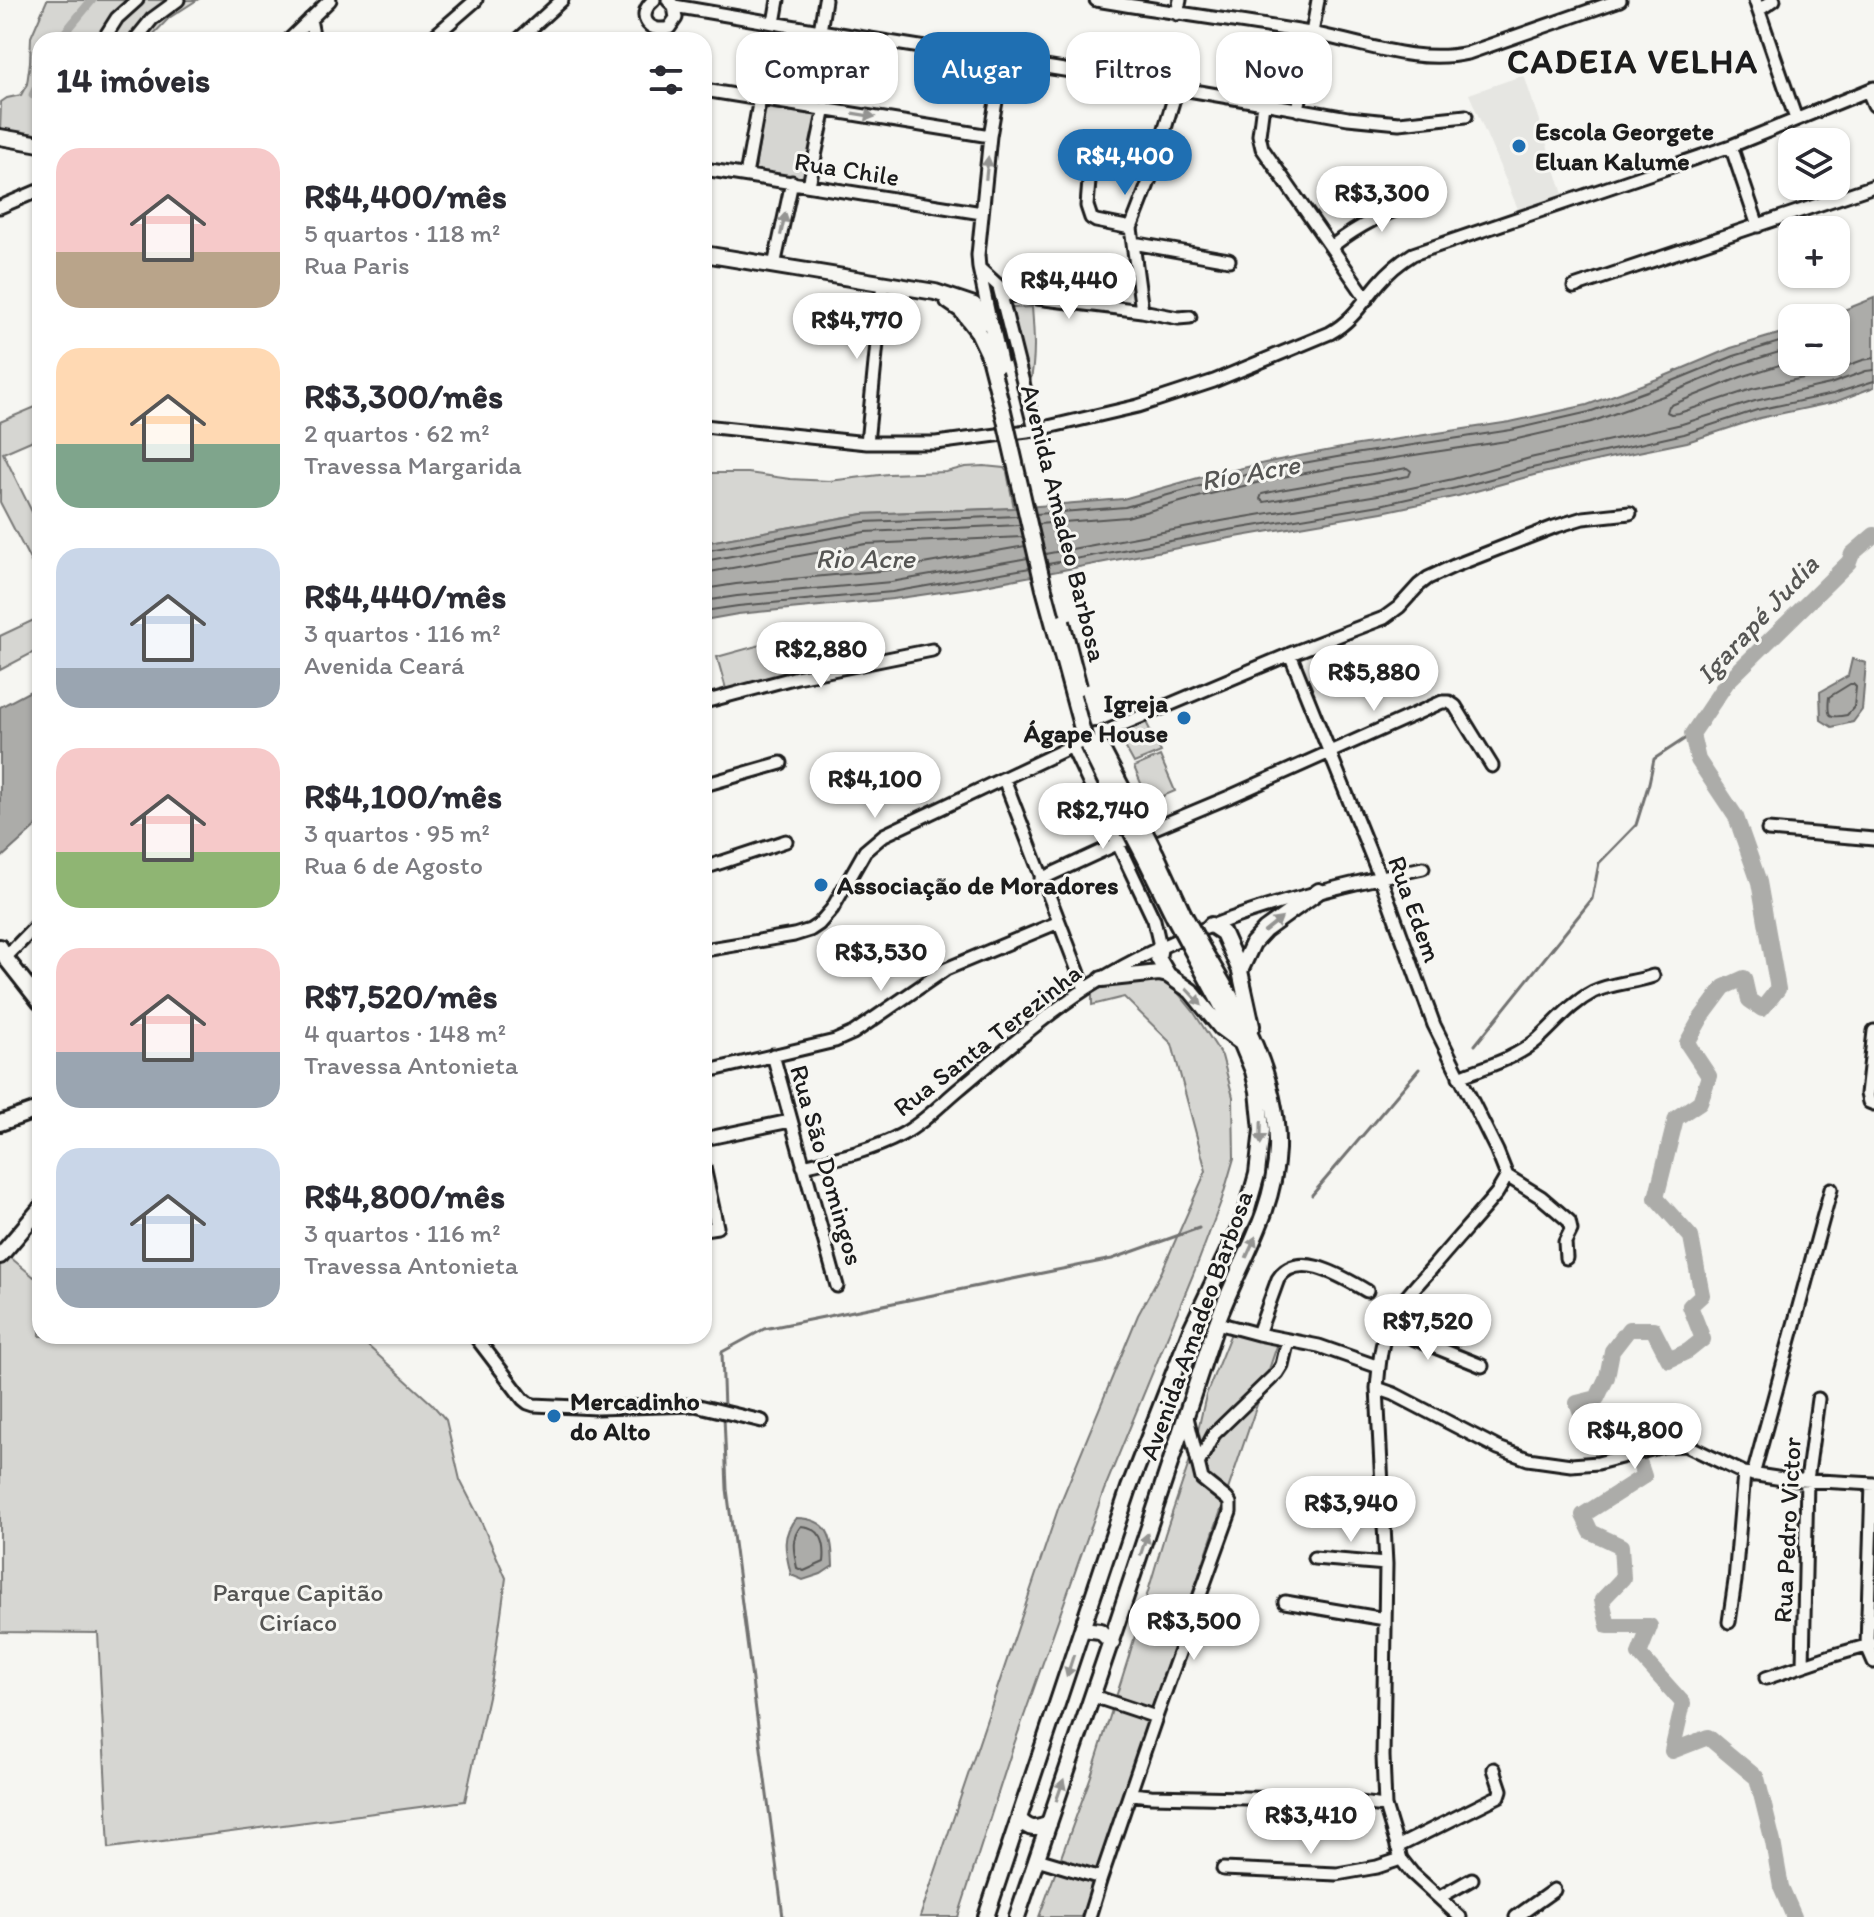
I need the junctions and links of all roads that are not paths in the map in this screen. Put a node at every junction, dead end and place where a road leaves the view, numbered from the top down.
1 (137, 0) edge
2 (178, 0) edge
3 (330, 0) edge
4 (476, 0) edge
5 (562, 0) edge
6 (778, 0) edge
7 (825, 0) edge
8 (1096, 0) edge
9 (1180, 0) edge
10 (1318, 0) edge
11 (1620, 0) edge
12 (1774, 0) edge
13 (648, 3) edge
14 (671, 3) edge
15 (1757, 5) edge
16 (1177, 14) junction
17 (310, 19) junction
18 (774, 23) junction
19 (672, 25) junction
20 (653, 28) junction
21 (803, 28) junction
22 (820, 31) junction
23 (108, 32) edge
24 (141, 32) edge
25 (297, 32) edge
26 (312, 32) edge
27 (439, 32) edge
28 (527, 32) edge
29 (650, 32) edge
30 (674, 32) edge
31 (802, 32) edge
32 (1298, 32) edge
33 (1311, 32) edge
34 (1332, 38) edge
35 (914, 46) edge
36 (1871, 89) edge
37 (712, 91) edge
38 (736, 95) edge
39 (759, 104) edge
40 (797, 104) edge
41 (996, 104) edge
42 (1172, 104) edge
43 (1263, 104) joint
44 (1299, 104) edge
45 (1874, 105) edge
46 (825, 108) junction
47 (1298, 110) junction
48 (1466, 116) dead end
49 (1796, 119) junction
50 (990, 136) junction
51 (0, 137) edge
52 (32, 143) edge
53 (1092, 143) dead end
54 (1731, 146) junction
55 (712, 170) edge
56 (746, 175) junction
57 (792, 182) junction
58 (809, 185) junction
59 (1874, 186) edge
60 (32, 193) edge
61 (1423, 201) dead end
62 (0, 207) edge
63 (982, 213) junction
64 (1758, 226) junction
65 (1131, 228) junction
66 (1133, 243) junction
67 (1331, 247) junction
68 (712, 255) edge
69 (1229, 260) dead end
70 (774, 266) junction
71 (979, 268) junction
72 (883, 283) junction
73 (999, 287) junction
74 (1574, 287) dead end
75 (935, 292) junction
76 (1367, 299) junction
77 (1142, 311) junction
78 (1190, 317) dead end
79 (985, 330) junction
80 (712, 427) edge
81 (1035, 430) junction
82 (867, 443) junction
83 (1630, 513) dead end
84 (932, 650) dead end
85 (1290, 654) junction
86 (712, 700) edge
87 (1084, 741) junction
88 (1329, 753) junction
89 (781, 763) dead end
90 (1492, 766) dead end
91 (1004, 779) junction
92 (712, 783) edge
93 (1768, 830) dead end
94 (1874, 839) edge
95 (786, 841) dead end
96 (1119, 843) junction
97 (712, 865) edge
98 (1423, 868) dead end
99 (1380, 877) junction
100 (1041, 879) junction
101 (1319, 891) junction
102 (1059, 922) junction
103 (1211, 925) junction
104 (32, 928) edge
105 (1160, 946) junction
106 (712, 949) edge
107 (3, 952) edge
108 (1240, 971) junction
109 (1168, 975) junction
110 (1653, 976) dead end
111 (1102, 979) junction
112 (1085, 989) junction
113 (32, 991) edge
114 (1874, 1031) edge
115 (1248, 1044) junction
116 (773, 1055) junction
117 (712, 1070) edge
118 (1459, 1077) junction
119 (1874, 1104) edge
120 (32, 1112) edge
121 (790, 1121) junction
122 (0, 1123) edge
123 (712, 1137) edge
124 (803, 1166) junction
125 (1507, 1176) junction
126 (1831, 1189) dead end
127 (32, 1218) edge
128 (0, 1256) edge
129 (1566, 1258) dead end
130 (837, 1286) dead end
131 (1367, 1291) dead end
132 (1217, 1323) junction
133 (1388, 1328) junction
134 (1258, 1334) junction
135 (1288, 1340) junction
136 (481, 1344) edge
137 (1482, 1366) dead end
138 (1379, 1367) junction
139 (1377, 1388) junction
140 (1818, 1399) dead end
141 (1187, 1416) junction
142 (762, 1421) dead end
143 (1198, 1464) junction
144 (1748, 1474) junction
145 (1807, 1480) junction
146 (1873, 1484) edge
147 (1314, 1558) dead end
148 (1386, 1564) junction
149 (1285, 1602) dead end
150 (1385, 1619) junction
151 (1729, 1622) dead end
152 (1082, 1629) junction
153 (1112, 1643) junction
154 (1870, 1645) edge
155 (1874, 1662) edge
156 (1803, 1665) junction
157 (1766, 1678) dead end
158 (1093, 1696) junction
159 (1156, 1717) junction
160 (1494, 1769) dead end
161 (1131, 1794) junction
162 (1385, 1806) junction
163 (1019, 1819) junction
164 (1049, 1824) junction
165 (1399, 1853) junction
166 (1037, 1859) junction
167 (1223, 1869) dead end
168 (1101, 1878) junction
169 (1472, 1879) dead end
170 (1554, 1890) dead end
171 (1440, 1897) junction
172 (986, 1917) edge
173 (1017, 1917) edge
174 (1089, 1917) edge
175 (1460, 1917) edge
176 (1516, 1917) edge

1 - 23 street
2 - 24 street
3 - 17 street
4 - 27 street
5 - 28 street
6 - 18 street
7 - 22 street
8 - 16 street
9 - 16 street
10 - 33 street
11 - 34 street
12 - 15 street
13 - 20 street
14 - 18 street
14 - 19 street
15 - 49 street
16 - 32 street
17 - 25 street
17 - 26 street
18 - 21 street
19 - 20 street
19 - 30 street
20 - 29 street
21 - 22 street
21 - 31 street
22 - 35 street
36 - 45 street
36 - 49 street
37 - 38 street
39 - 56 street
40 - 46 street
41 - 50 street
42 - 65 street
43 - 47 street
43 - 67 street
44 - 47 street
46 -> 50 street
46 - 58 street
47 - 48 street
49 - 54 street
63 -> 50 street
51 - 52 main road
53 - 65 street
54 - 64 street
54 - 76 street
55 - 56 street, Rua Chile
56 - 57 street, Rua Chile
57 - 58 street, Rua Chile
70 -> 57 street
58 - 63 street, Rua Chile
59 - 64 street
60 - 62 street
61 - 67 street
63 - 71 street
64 - 74 street
65 - 66 street
66 - 69 street
66 - 77 street
67 - 76 street
68 - 70 main road, Avenida Amadeo Barbosa
70 - 72 main road, Avenida Amadeo Barbosa
71 - 73 street
71 - 79 street
72 - 75 main road, Avenida Amadeo Barbosa
72 - 82 street
73 - 77 street
73 - 81 street
75 - 79 main road, Avenida Amadeo Barbosa
75 - 79 main road, Avenida Amadeo Barbosa
76 - 81 street
77 - 78 street
79 - 87 main road, Avenida Amadeo Barbosa, bridge
80 - 82 street
81 - 82 street
83 - 85 street
84 - 86 street
85 - 87 street
85 - 88 street, Rua Edem
87 - 91 street
87 - 96 street
87 - 115 main road, Avenida Amadeo Barbosa, bridge
88 - 90 street
88 - 96 street
88 - 99 street, Rua Edem
89 - 92 street
91 - 100 street
91 - 106 street
93 - 94 street
95 - 97 street
96 - 100 street
96 - 105 street
98 - 99 street, Rua Santa Terezinha
99 - 101 street, Rua Santa Terezinha
99 - 118 street, Rua Edem
100 - 102 street
101 - 103 street, Rua Santa Terezinha
108 -> 101 main road
102 - 112 street
102 - 116 street
103 - 105 street, Rua Santa Terezinha
103 - 108 main road
104 - 107 street
105 - 109 main road
105 - 111 street, Rua Santa Terezinha
107 - 113 main road
108 - 115 main road
109 - 111 main road
109 -> 115 main road
110 - 118 street
111 - 112 street, Rua Santa Terezinha
112 - 124 street, Rua Santa Terezinha
114 - 119 street
132 -> 115 main road, Avenida Amadeo Barbosa
115 -> 152 main road, Avenida Amadeo Barbosa
116 - 117 street
116 - 121 street, Rua São Domingos
118 - 125 street, Rua Edem
120 - 122 main road
121 - 123 street
121 - 124 street, Rua São Domingos
124 - 130 street, Rua São Domingos
125 - 129 street
125 - 133 street
126 - 144 street
127 - 128 main road
131 - 134 street
132 - 134 street
132 - 141 main road, Avenida Amadeo Barbosa
133 - 137 street
133 - 138 street
134 - 135 street
135 - 138 street
135 - 143 street
136 - 142 street
138 - 139 street
139 - 144 street
139 - 148 street
140 - 145 street, Rua Pedro Victor
141 - 143 street
153 -> 141 main road, Avenida Amadeo Barbosa
143 - 159 street
144 - 145 street
144 - 151 street
145 - 146 street
145 - 156 street, Rua Pedro Victor
146 - 154 street
147 - 148 street
148 - 150 street
149 - 150 street
150 - 162 street
152 - 153 main road
152 -> 163 main road, Avenida Amadeo Barbosa
153 - 158 main road, Avenida Amadeo Barbosa
154 - 155 street
154 - 156 street
156 - 157 street
158 - 159 street
164 -> 158 main road, Avenida Amadeo Barbosa
159 - 161 street
160 - 165 street
161 - 162 street
161 - 168 street
162 - 165 street
163 - 164 main road
163 - 172 main road, Avenida Amadeo Barbosa
164 - 166 main road, Avenida Amadeo Barbosa
165 - 167 street
165 - 171 street
166 - 168 street
166 - 173 main road, Avenida Amadeo Barbosa
168 - 174 street
169 - 171 street
170 - 176 street
171 - 175 street

